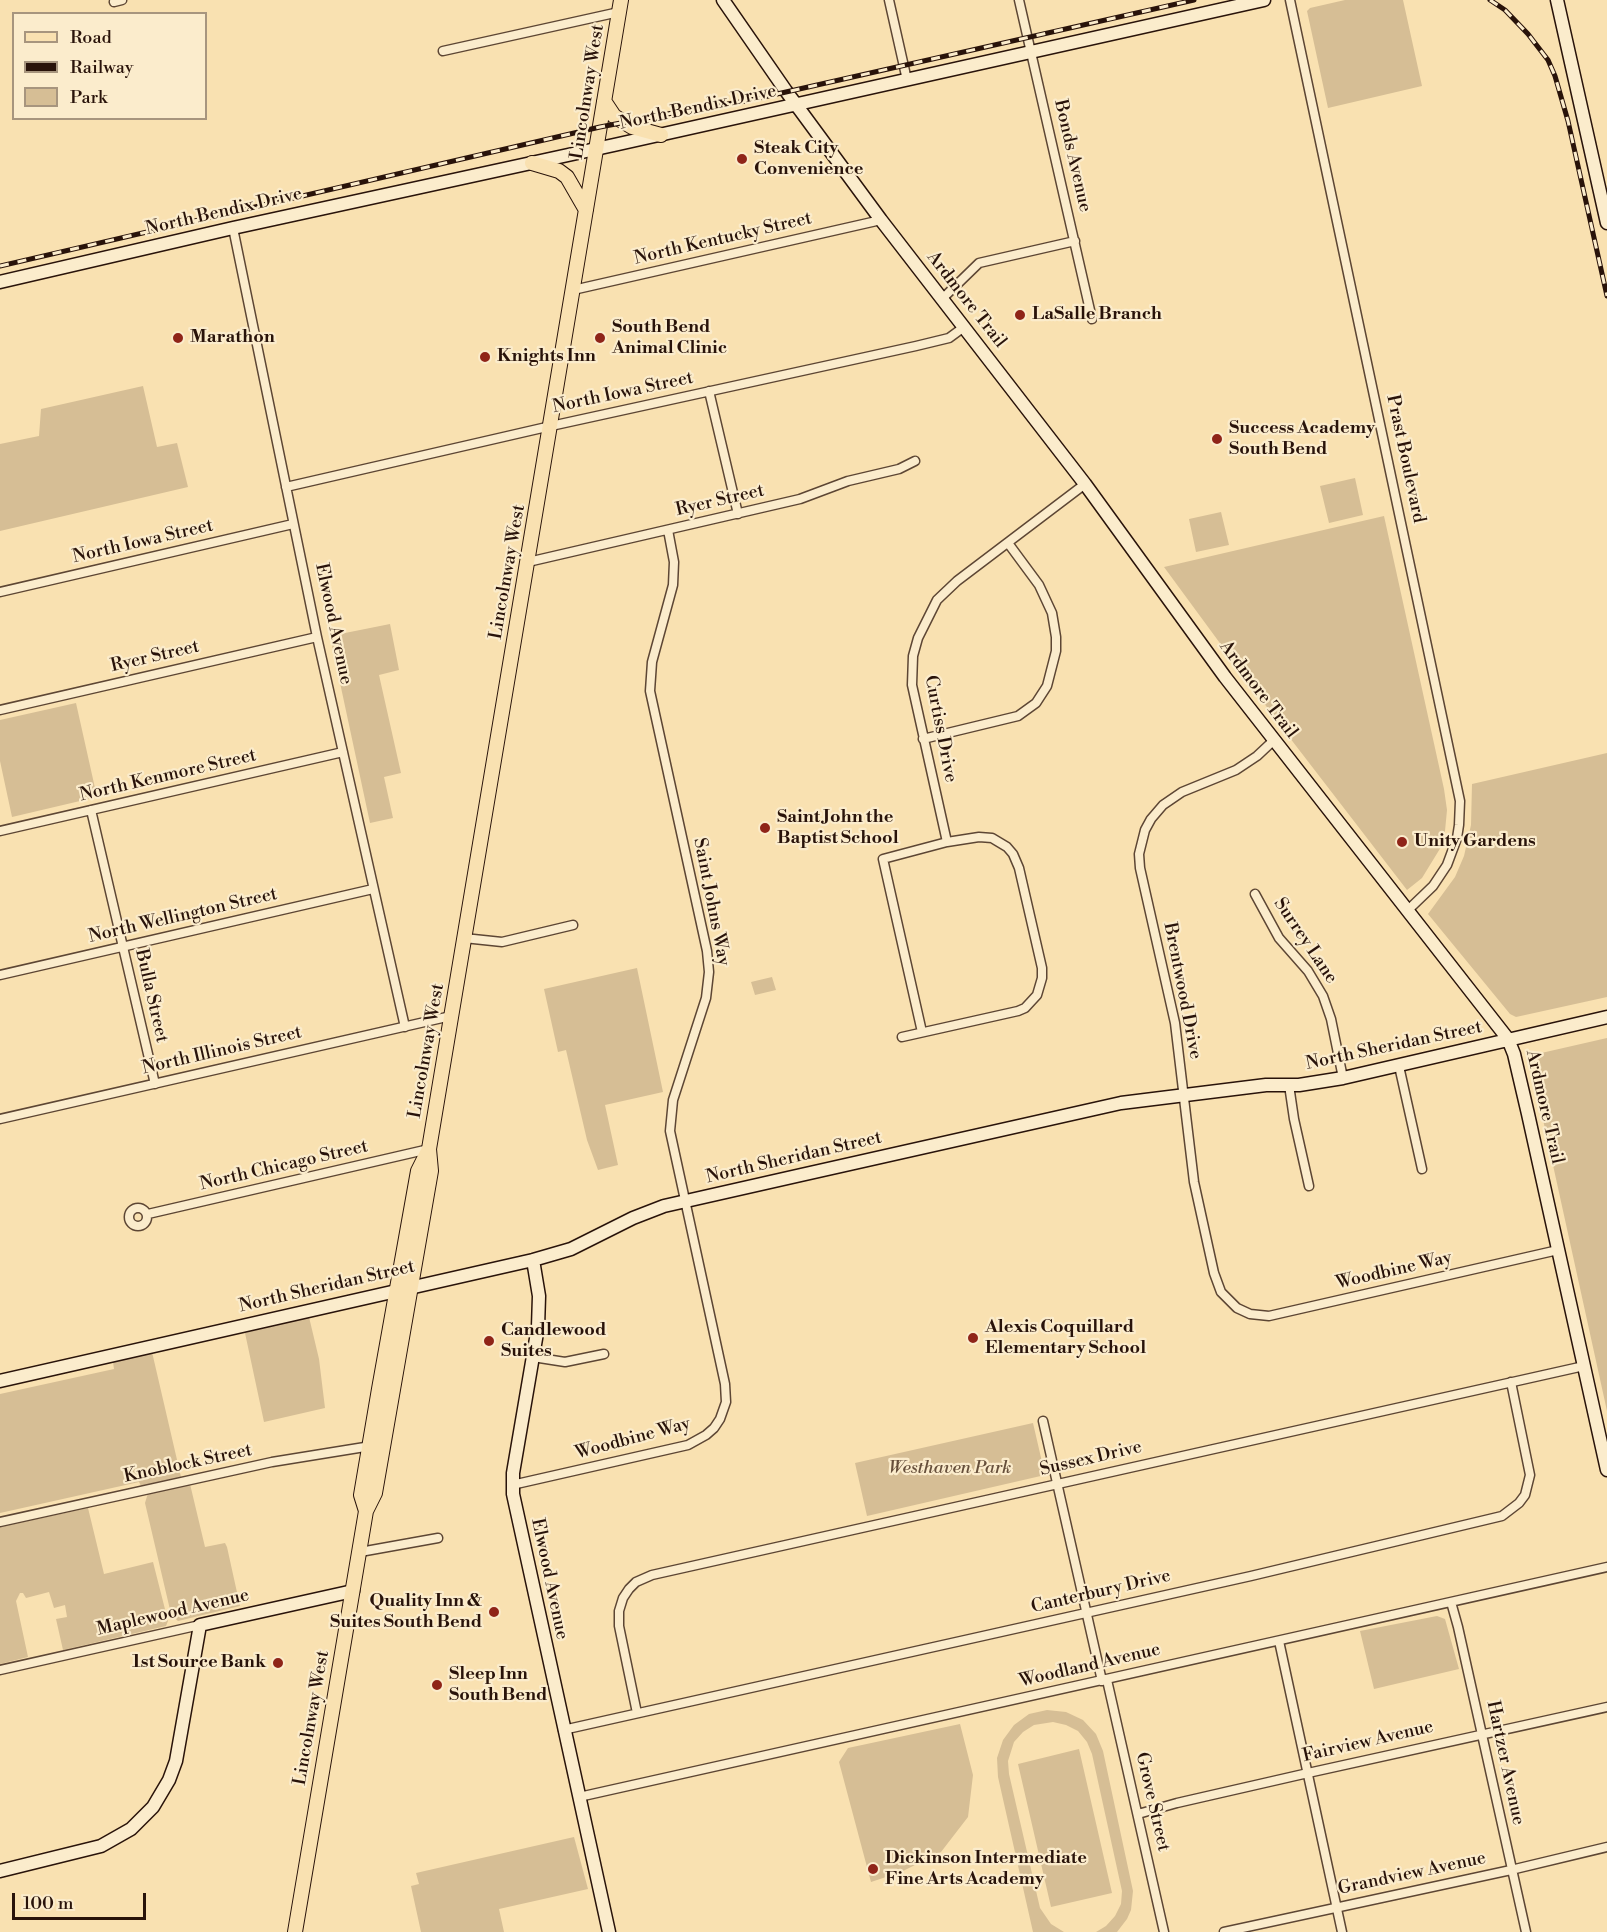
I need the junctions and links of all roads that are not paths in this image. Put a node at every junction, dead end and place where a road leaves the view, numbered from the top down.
1 (723, 0) edge
2 (888, 0) edge
3 (1019, 0) edge
4 (1264, 0) edge
5 (1290, 0) edge
6 (1557, 0) edge
7 (620, 6) edge
8 (443, 51) dead end
9 (1031, 52) junction
10 (907, 80) junction
11 (604, 101) junction
12 (796, 105) junction
13 (661, 135) junction
14 (597, 149) junction
15 (532, 163) junction
16 (586, 210) junction
17 (881, 220) junction
18 (1607, 223) edge
19 (233, 228) junction
20 (1075, 241) junction
21 (0, 282) edge
22 (573, 290) junction
23 (942, 299) junction
24 (1092, 319) dead end
25 (964, 327) junction
26 (709, 392) junction
27 (550, 426) junction
28 (915, 461) dead end
29 (1085, 484) junction
30 (286, 487) junction
31 (738, 514) junction
32 (293, 524) junction
33 (668, 530) junction
34 (1008, 543) junction
35 (528, 562) junction
36 (0, 592) edge
37 (317, 637) junction
38 (0, 710) edge
39 (923, 740) junction
40 (1273, 741) junction
41 (343, 752) junction
42 (92, 810) junction
43 (0, 831) edge
44 (947, 842) junction
45 (373, 889) junction
46 (1254, 894) dead end
47 (1408, 910) junction
48 (573, 925) dead end
49 (464, 938) junction
50 (123, 946) junction
51 (0, 975) edge
52 (452, 1016) junction
53 (1607, 1017) edge
54 (405, 1026) junction
55 (922, 1032) junction
56 (902, 1037) dead end
57 (1508, 1039) junction
58 (1399, 1066) junction
59 (1343, 1078) junction
60 (155, 1084) junction
61 (1289, 1085) junction
62 (1182, 1094) junction
63 (0, 1119) edge
64 (429, 1149) junction
65 (1422, 1168) dead end
66 (1309, 1186) dead end
67 (684, 1201) junction
68 (148, 1215) dead end
69 (1558, 1250) junction
70 (533, 1260) junction
71 (411, 1287) junction
72 (396, 1290) junction
73 (1238, 1308) joint
74 (604, 1354) dead end
75 (533, 1357) junction
76 (1584, 1366) junction
77 (0, 1380) edge
78 (1511, 1382) junction
79 (725, 1384) joint
80 (1043, 1421) dead end
81 (376, 1444) junction
82 (1607, 1470) edge
83 (1057, 1484) junction
84 (512, 1485) junction
85 (0, 1522) edge
86 (438, 1538) dead end
87 (360, 1552) junction
88 (1607, 1567) edge
89 (353, 1591) junction
90 (1451, 1602) junction
91 (1086, 1613) junction
92 (200, 1625) junction
93 (1279, 1641) junction
94 (0, 1670) edge
95 (1104, 1680) junction
96 (1607, 1707) edge
97 (637, 1713) junction
98 (563, 1730) junction
99 (1482, 1734) junction
100 (1308, 1773) junction
101 (579, 1797) junction
102 (1138, 1814) junction
103 (1607, 1847) edge
104 (0, 1870) edge
105 (1511, 1870) junction
106 (1336, 1906) junction
107 (295, 1932) edge
108 (609, 1932) edge
109 (1164, 1932) edge
110 (1224, 1932) edge
111 (1342, 1932) edge
112 (1526, 1932) edge

1 - 12 street, Ardmore Trail
2 - 10 street
3 - 9 street, Bonds Avenue
4 - 9 street, North Bendix Drive
5 - 47 street, Prast Boulevard
6 - 18 street
7 - 8 street
7 - 11 main road, Lincolnway West
9 - 10 street, North Bendix Drive
9 - 20 street, Bonds Avenue
10 - 12 street, North Bendix Drive
11 - 13 main road
11 - 14 main road, Lincolnway West
12 - 13 street, North Bendix Drive
12 - 17 street, Ardmore Trail
13 - 14 street, North Bendix Drive
14 - 15 street, North Bendix Drive
14 - 16 main road, Lincolnway West
15 - 16 main road
15 - 19 street, North Bendix Drive
16 - 22 main road, Lincolnway West
17 - 22 street, North Kentucky Street
17 - 23 street, Ardmore Trail
19 - 21 street, North Bendix Drive
19 - 30 street, Elwood Avenue
20 - 23 street
20 - 24 street, Bonds Avenue
22 - 27 main road, Lincolnway West
23 - 25 street, Ardmore Trail
25 - 26 street, North Iowa Street
25 - 29 street, Ardmore Trail
26 - 27 street, North Iowa Street
26 - 31 street
27 - 30 street, North Iowa Street
27 - 35 main road, Lincolnway West
28 - 31 street, Ryer Street
29 - 34 street, Curtiss Drive
29 - 40 street, Ardmore Trail
30 - 32 street, Elwood Avenue
31 - 33 street, Ryer Street
32 - 36 street, North Iowa Street
32 - 37 street, Elwood Avenue
33 - 35 street, Ryer Street
33 - 67 street, Saint Johns Way
34 - 39 street, Curtiss Drive
34 - 39 street
35 - 49 main road, Lincolnway West
37 - 38 street, Ryer Street
37 - 41 street, Elwood Avenue
39 - 44 street, Curtiss Drive
40 - 47 street, Ardmore Trail
40 - 62 street, Brentwood Drive
41 - 42 street, North Kenmore Street
41 - 45 street, Elwood Avenue
42 - 43 street, North Kenmore Street
42 - 50 street, Bulla Street
44 - 55 street
44 - 55 street
45 - 50 street, North Wellington Street
45 - 54 street, Elwood Avenue
46 - 59 street, Surrey Lane
47 - 57 street, Ardmore Trail
48 - 49 street
49 - 52 main road, Lincolnway West
50 - 51 street, North Wellington Street
50 - 60 street, Bulla Street
52 - 54 street, North Illinois Street
52 - 64 main road, Lincolnway West
53 - 57 street, North Sheridan Street
54 - 60 street, North Illinois Street
55 - 56 street
57 - 58 street, North Sheridan Street
57 - 69 street, Ardmore Trail
58 - 59 street, North Sheridan Street
58 - 65 street
59 - 61 street, North Sheridan Street
60 - 63 street, North Illinois Street
61 - 62 street, North Sheridan Street
61 - 66 street
62 - 67 street, North Sheridan Street
62 - 73 street, Brentwood Drive
64 - 68 street, North Chicago Street
64 - 71 main road, Lincolnway West
64 - 72 main road, Lincolnway West
67 - 70 street, North Sheridan Street
67 - 79 street, Saint Johns Way
69 - 73 street, Woodbine Way
69 - 76 street, Ardmore Trail
70 - 71 street, North Sheridan Street
70 - 75 street, Elwood Avenue
71 - 72 street, North Sheridan Street
71 - 81 main road, Lincolnway West
72 - 77 street, North Sheridan Street
72 - 81 main road, Lincolnway West
74 - 75 street
75 - 84 street, Elwood Avenue
76 - 78 street, Sussex Drive
76 - 82 street, Ardmore Trail
78 - 83 street, Sussex Drive
78 - 91 street, Canterbury Drive
79 - 84 street, Woodbine Way
80 - 83 street, Grove Street
81 - 85 street, Knoblock Street
81 - 87 main road, Lincolnway West
83 - 91 street, Grove Street
83 - 97 street, Sussex Drive
84 - 98 street, Elwood Avenue
86 - 87 street
87 - 89 main road, Lincolnway West
88 - 90 street, Woodland Avenue
89 - 92 street, Maplewood Avenue
89 - 107 main road, Lincolnway West
90 - 93 street, Woodland Avenue
90 - 99 street, Hartzer Avenue
91 - 95 street, Grove Street
91 - 97 street, Canterbury Drive
92 - 94 street, Maplewood Avenue
92 - 104 street
93 - 95 street, Woodland Avenue
93 - 100 street
95 - 101 street, Woodland Avenue
95 - 102 street, Grove Street
96 - 99 street, Fairview Avenue
97 - 98 street, Canterbury Drive
98 - 101 street, Elwood Avenue
99 - 100 street, Fairview Avenue
99 - 105 street, Hartzer Avenue
100 - 102 street, Fairview Avenue
100 - 106 street
101 - 108 street, Elwood Avenue
102 - 109 street, Grove Street
103 - 105 street, Grandview Avenue
105 - 106 street, Grandview Avenue
105 - 112 street, Hartzer Avenue
106 - 110 street, Grandview Avenue
106 - 111 street

